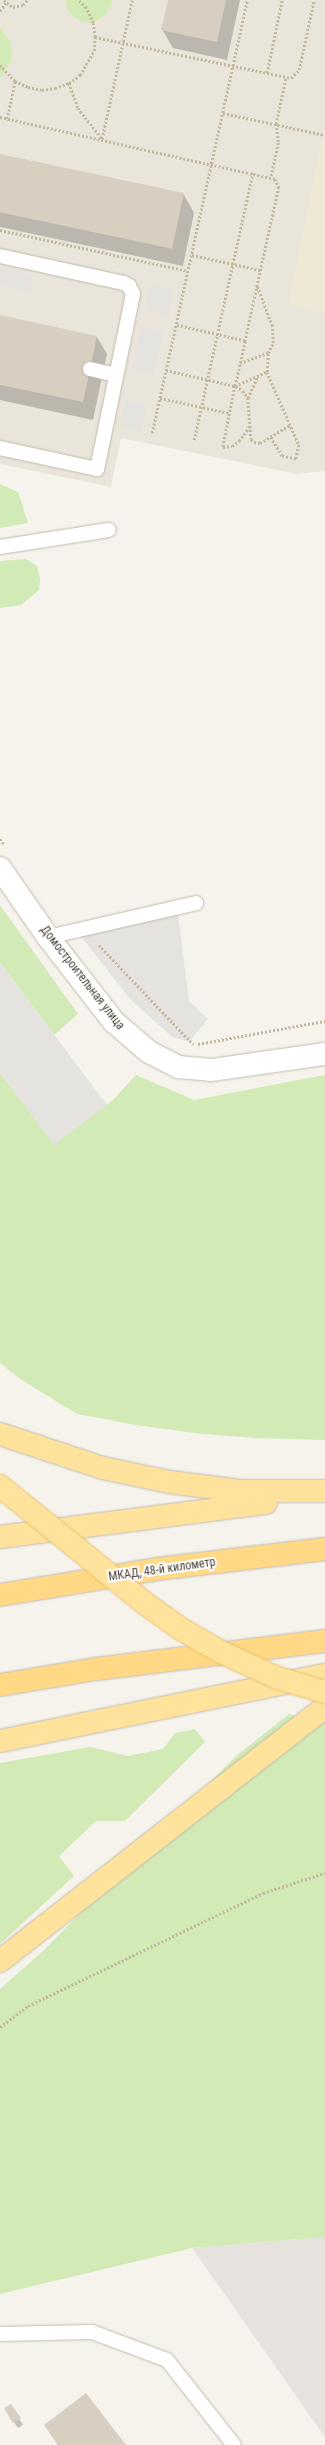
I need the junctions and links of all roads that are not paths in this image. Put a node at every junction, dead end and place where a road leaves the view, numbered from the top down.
1 (0, 256) edge
2 (90, 369) dead end
3 (116, 375) junction
4 (0, 448) edge
5 (109, 530) dead end
6 (0, 547) edge
7 (0, 868) edge
8 (196, 903) dead end
9 (48, 937) junction
10 (325, 1054) edge
11 (0, 1434) edge
12 (0, 1486) edge
13 (325, 1491) edge
14 (325, 1494) edge
15 (0, 1538) edge
16 (325, 1549) edge
17 (0, 1595) edge
18 (325, 1641) edge
19 (325, 1675) edge
20 (0, 1685) edge
21 (325, 1692) edge
22 (325, 1707) edge
23 (0, 1741) edge
24 (0, 1962) edge
25 (0, 2334) edge
26 (234, 2445) edge

1 - 3 lane
2 - 3 lane
3 - 4 lane
5 - 6 lane
7 - 9 street, Домостроительная улица
8 - 9 lane
9 - 10 street, Домостроительная улица
11 - 13 main road
12 - 21 main road, bridge
14 - 15 main road
16 - 17 highway, МКАД, 48-й километр
18 - 20 highway
19 - 23 main road
22 - 24 main road
25 - 26 lane

